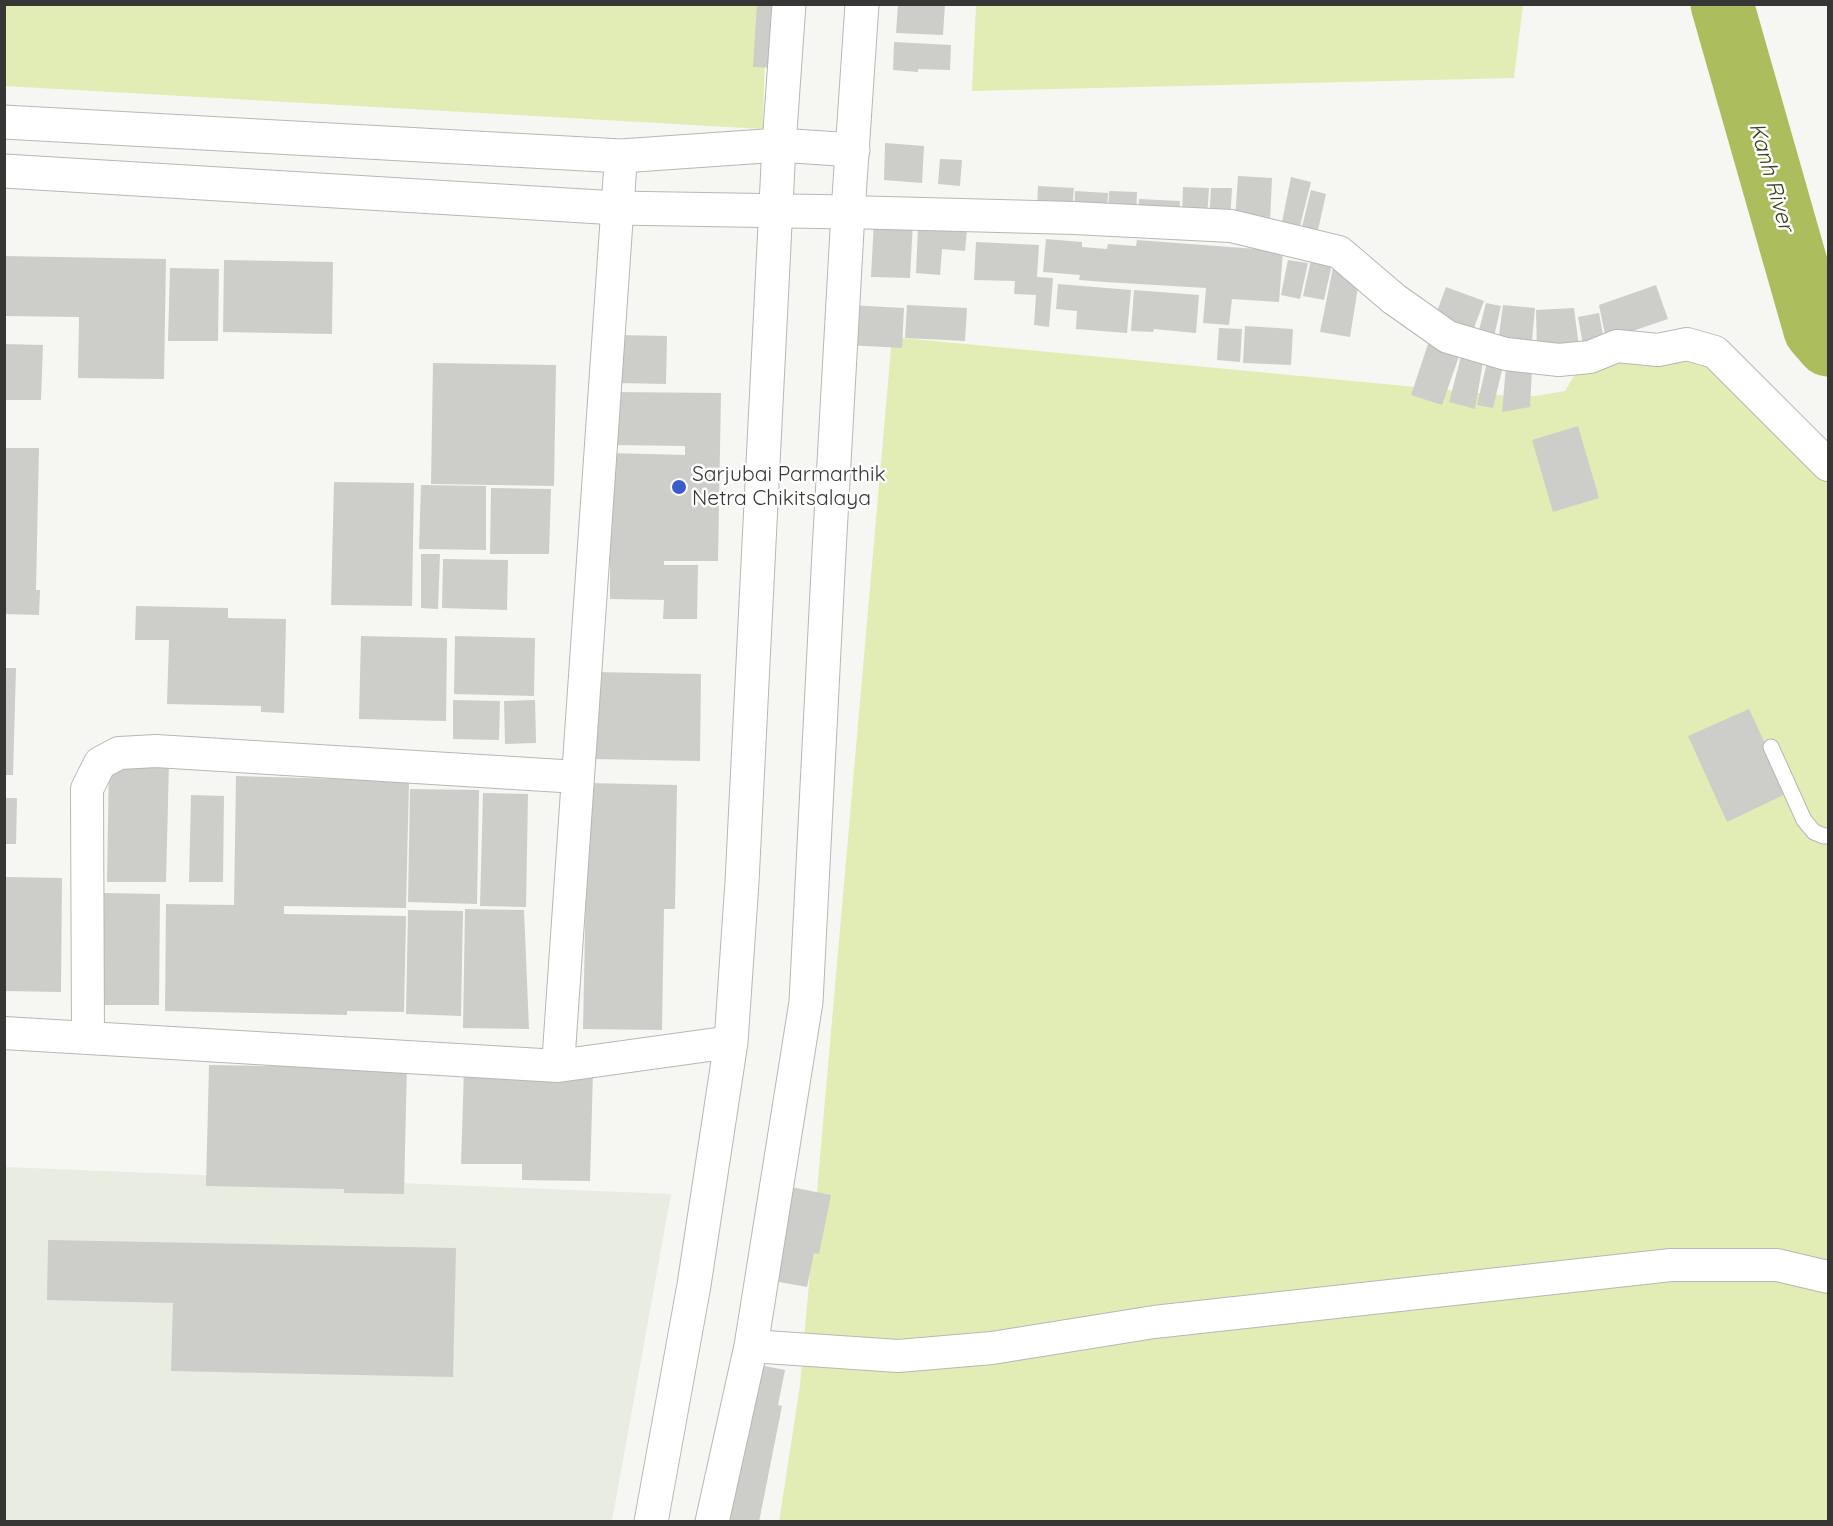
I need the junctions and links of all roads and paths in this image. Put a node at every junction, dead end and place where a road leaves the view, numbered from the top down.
1 (789, 4) edge
2 (862, 4) edge
3 (4, 122) edge
4 (779, 145) junction
5 (853, 150) junction
6 (621, 156) junction
7 (4, 171) edge
8 (617, 208) junction
9 (777, 211) junction
10 (848, 212) junction
11 (1828, 465) edge
12 (1771, 747) dead end
13 (578, 777) junction
14 (1828, 836) edge
15 (4, 1033) edge
16 (88, 1038) junction
17 (731, 1042) junction
18 (558, 1066) junction
19 (1828, 1276) edge
20 (751, 1346) junction
21 (651, 1521) edge
22 (712, 1521) edge

1 - 4 main road
2 - 5 main road
3 - 6 main road
4 - 5 main road
4 - 6 main road
4 - 9 main road
5 - 10 main road
6 - 8 street
7 - 8 main road
8 - 9 main road
8 - 13 street
9 - 10 main road
9 - 17 main road
10 - 11 street
10 - 20 main road
12 - 14 lane
13 - 16 street
13 - 18 street
15 - 16 street
16 - 18 street
17 - 18 street
17 - 21 main road
19 - 20 street
20 - 22 main road

